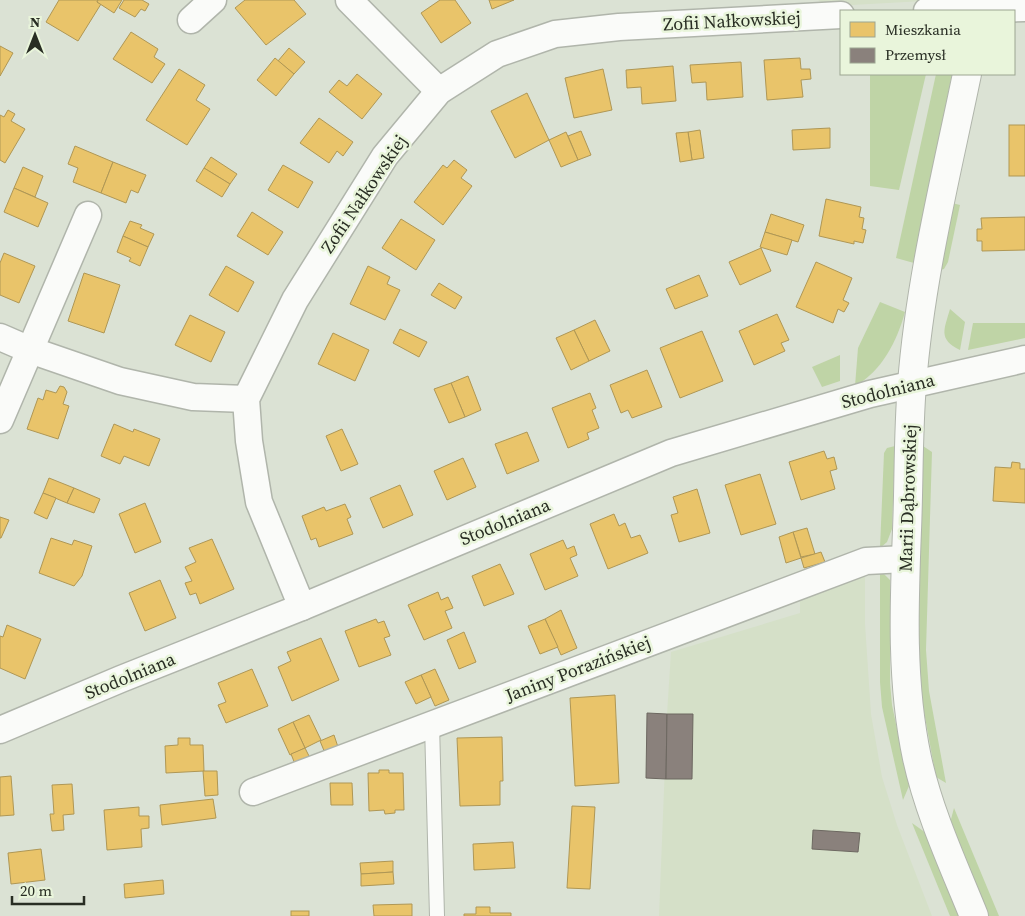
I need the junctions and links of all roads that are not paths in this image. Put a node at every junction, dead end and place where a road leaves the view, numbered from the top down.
1 (213, 0) edge
2 (349, 0) edge
3 (981, 7) edge
4 (1025, 8) edge
5 (790, 9) edge
6 (940, 10) edge
7 (840, 15) edge
8 (190, 20) dead end
9 (967, 75) edge
10 (439, 91) junction
11 (88, 215) dead end
12 (0, 337) edge
13 (30, 350) junction
14 (1025, 359) edge
15 (912, 383) junction
16 (246, 399) junction
17 (0, 420) edge
18 (906, 559) junction
19 (302, 607) junction
20 (432, 724) junction
21 (0, 730) edge
22 (253, 792) dead end
23 (437, 916) edge
24 (974, 916) edge

1 - 8 street
2 - 10 street
3 - 4 street
3 - 6 street
5 - 7 street, Zofii Nałkowskiej
5 - 10 street, Zofii Nałkowskiej
9 - 15 street, Marii Dąbrowskiej
10 - 16 street, Zofii Nałkowskiej
11 - 13 street
12 - 13 street
13 - 16 street
13 - 17 street
14 - 15 street, Stodolniana
15 - 18 street, Marii Dąbrowskiej
15 - 19 street, Stodolniana
16 - 19 street
18 - 20 street, Janiny Porazińskiej
18 - 24 street, Marii Dąbrowskiej
19 - 21 street, Stodolniana
20 - 22 street, Janiny Porazińskiej
20 - 23 lane

